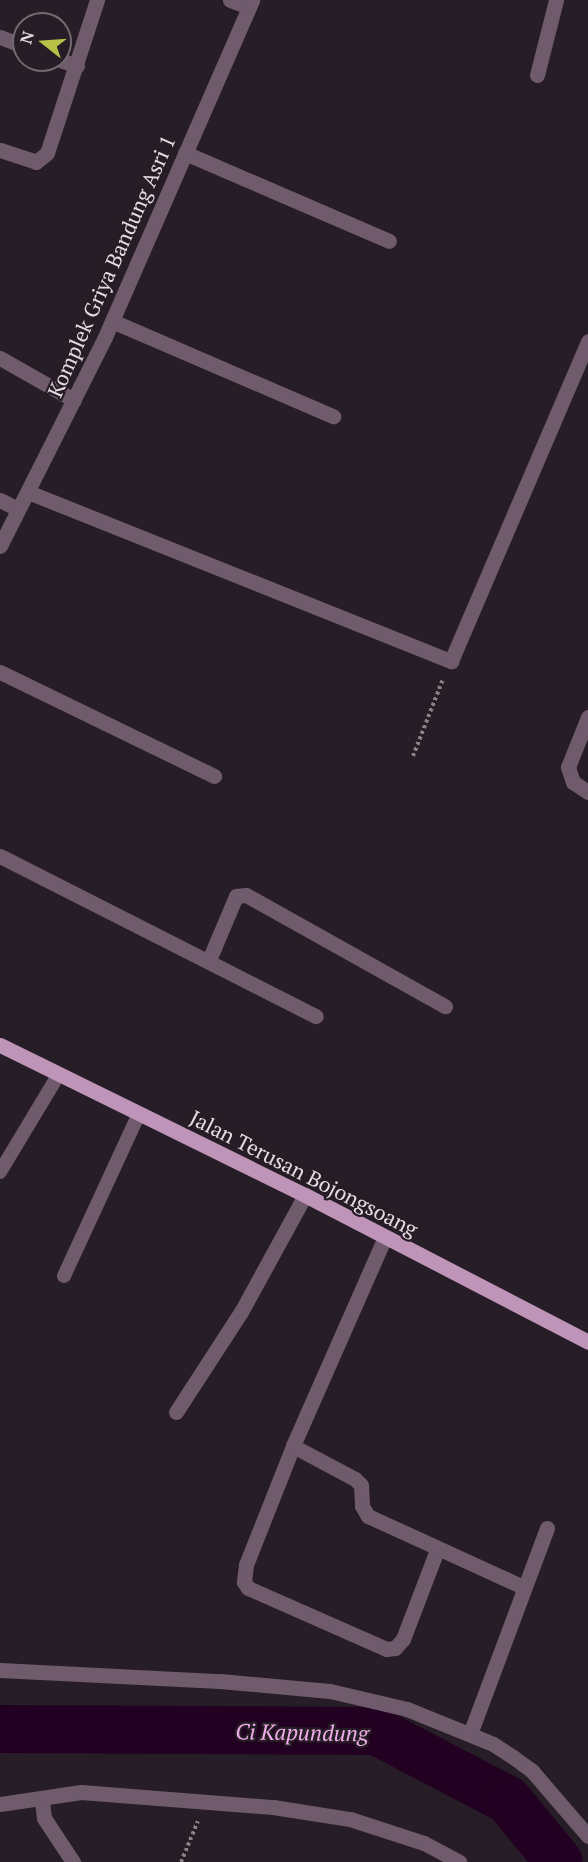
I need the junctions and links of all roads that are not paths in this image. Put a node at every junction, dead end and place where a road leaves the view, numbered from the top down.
1 (97, 0) edge
2 (230, 0) edge
3 (556, 0) edge
4 (250, 4) edge
5 (72, 64) edge
6 (77, 66) junction
7 (537, 75) dead end
8 (0, 150) edge
9 (185, 153) junction
10 (389, 240) dead end
11 (112, 321) junction
12 (588, 341) edge
13 (0, 358) edge
14 (74, 400) junction
15 (333, 416) dead end
16 (28, 492) junction
17 (0, 500) edge
18 (16, 508) junction
19 (0, 546) edge
20 (0, 672) edge
21 (588, 717) edge
22 (214, 776) dead end
23 (588, 792) edge
24 (0, 856) edge
25 (209, 960) junction
26 (445, 1006) dead end
27 (316, 1016) dead end
28 (0, 1045) edge
29 (59, 1074) junction
30 (139, 1114) junction
31 (0, 1172) edge
32 (305, 1195) junction
33 (385, 1237) junction
34 (64, 1276) dead end
35 (588, 1342) edge
36 (176, 1412) dead end
37 (293, 1446) junction
38 (547, 1528) dead end
39 (437, 1550) junction
40 (523, 1587) junction
41 (0, 1670) edge
42 (470, 1734) junction
43 (42, 1800) junction
44 (0, 1804) edge
45 (588, 1836) edge
46 (73, 1862) edge
47 (459, 1862) edge

1 - 6 street
2 - 4 street
3 - 7 street
4 - 9 street, Komplek Griya Bandung Asri 1
5 - 6 street
6 - 8 street
9 - 10 street
9 - 11 street, Komplek Griya Bandung Asri 1
11 - 14 street, Komplek Griya Bandung Asri 1
11 - 15 street
12 - 16 street
13 - 14 street
14 - 16 street, Komplek Griya Bandung Asri 1
16 - 18 street, Komplek Griya Bandung Asri 1
17 - 18 street
18 - 19 street, Komplek Griya Bandung Asri 1
20 - 22 street
21 - 23 street
24 - 25 street
25 - 26 street
25 - 27 street
28 - 29 main road, Jalan Terusan Bojongsoang
29 - 30 main road, Jalan Terusan Bojongsoang
29 - 31 lane
30 - 32 main road, Jalan Terusan Bojongsoang
30 - 34 lane
32 - 33 main road, Jalan Terusan Bojongsoang
32 - 36 street
33 - 35 main road, Jalan Terusan Bojongsoang
33 - 37 street
37 - 39 street
37 - 39 street
38 - 40 street
39 - 40 street
40 - 42 street
41 - 42 street
42 - 45 street
43 - 44 street
43 - 46 street
43 - 47 street

